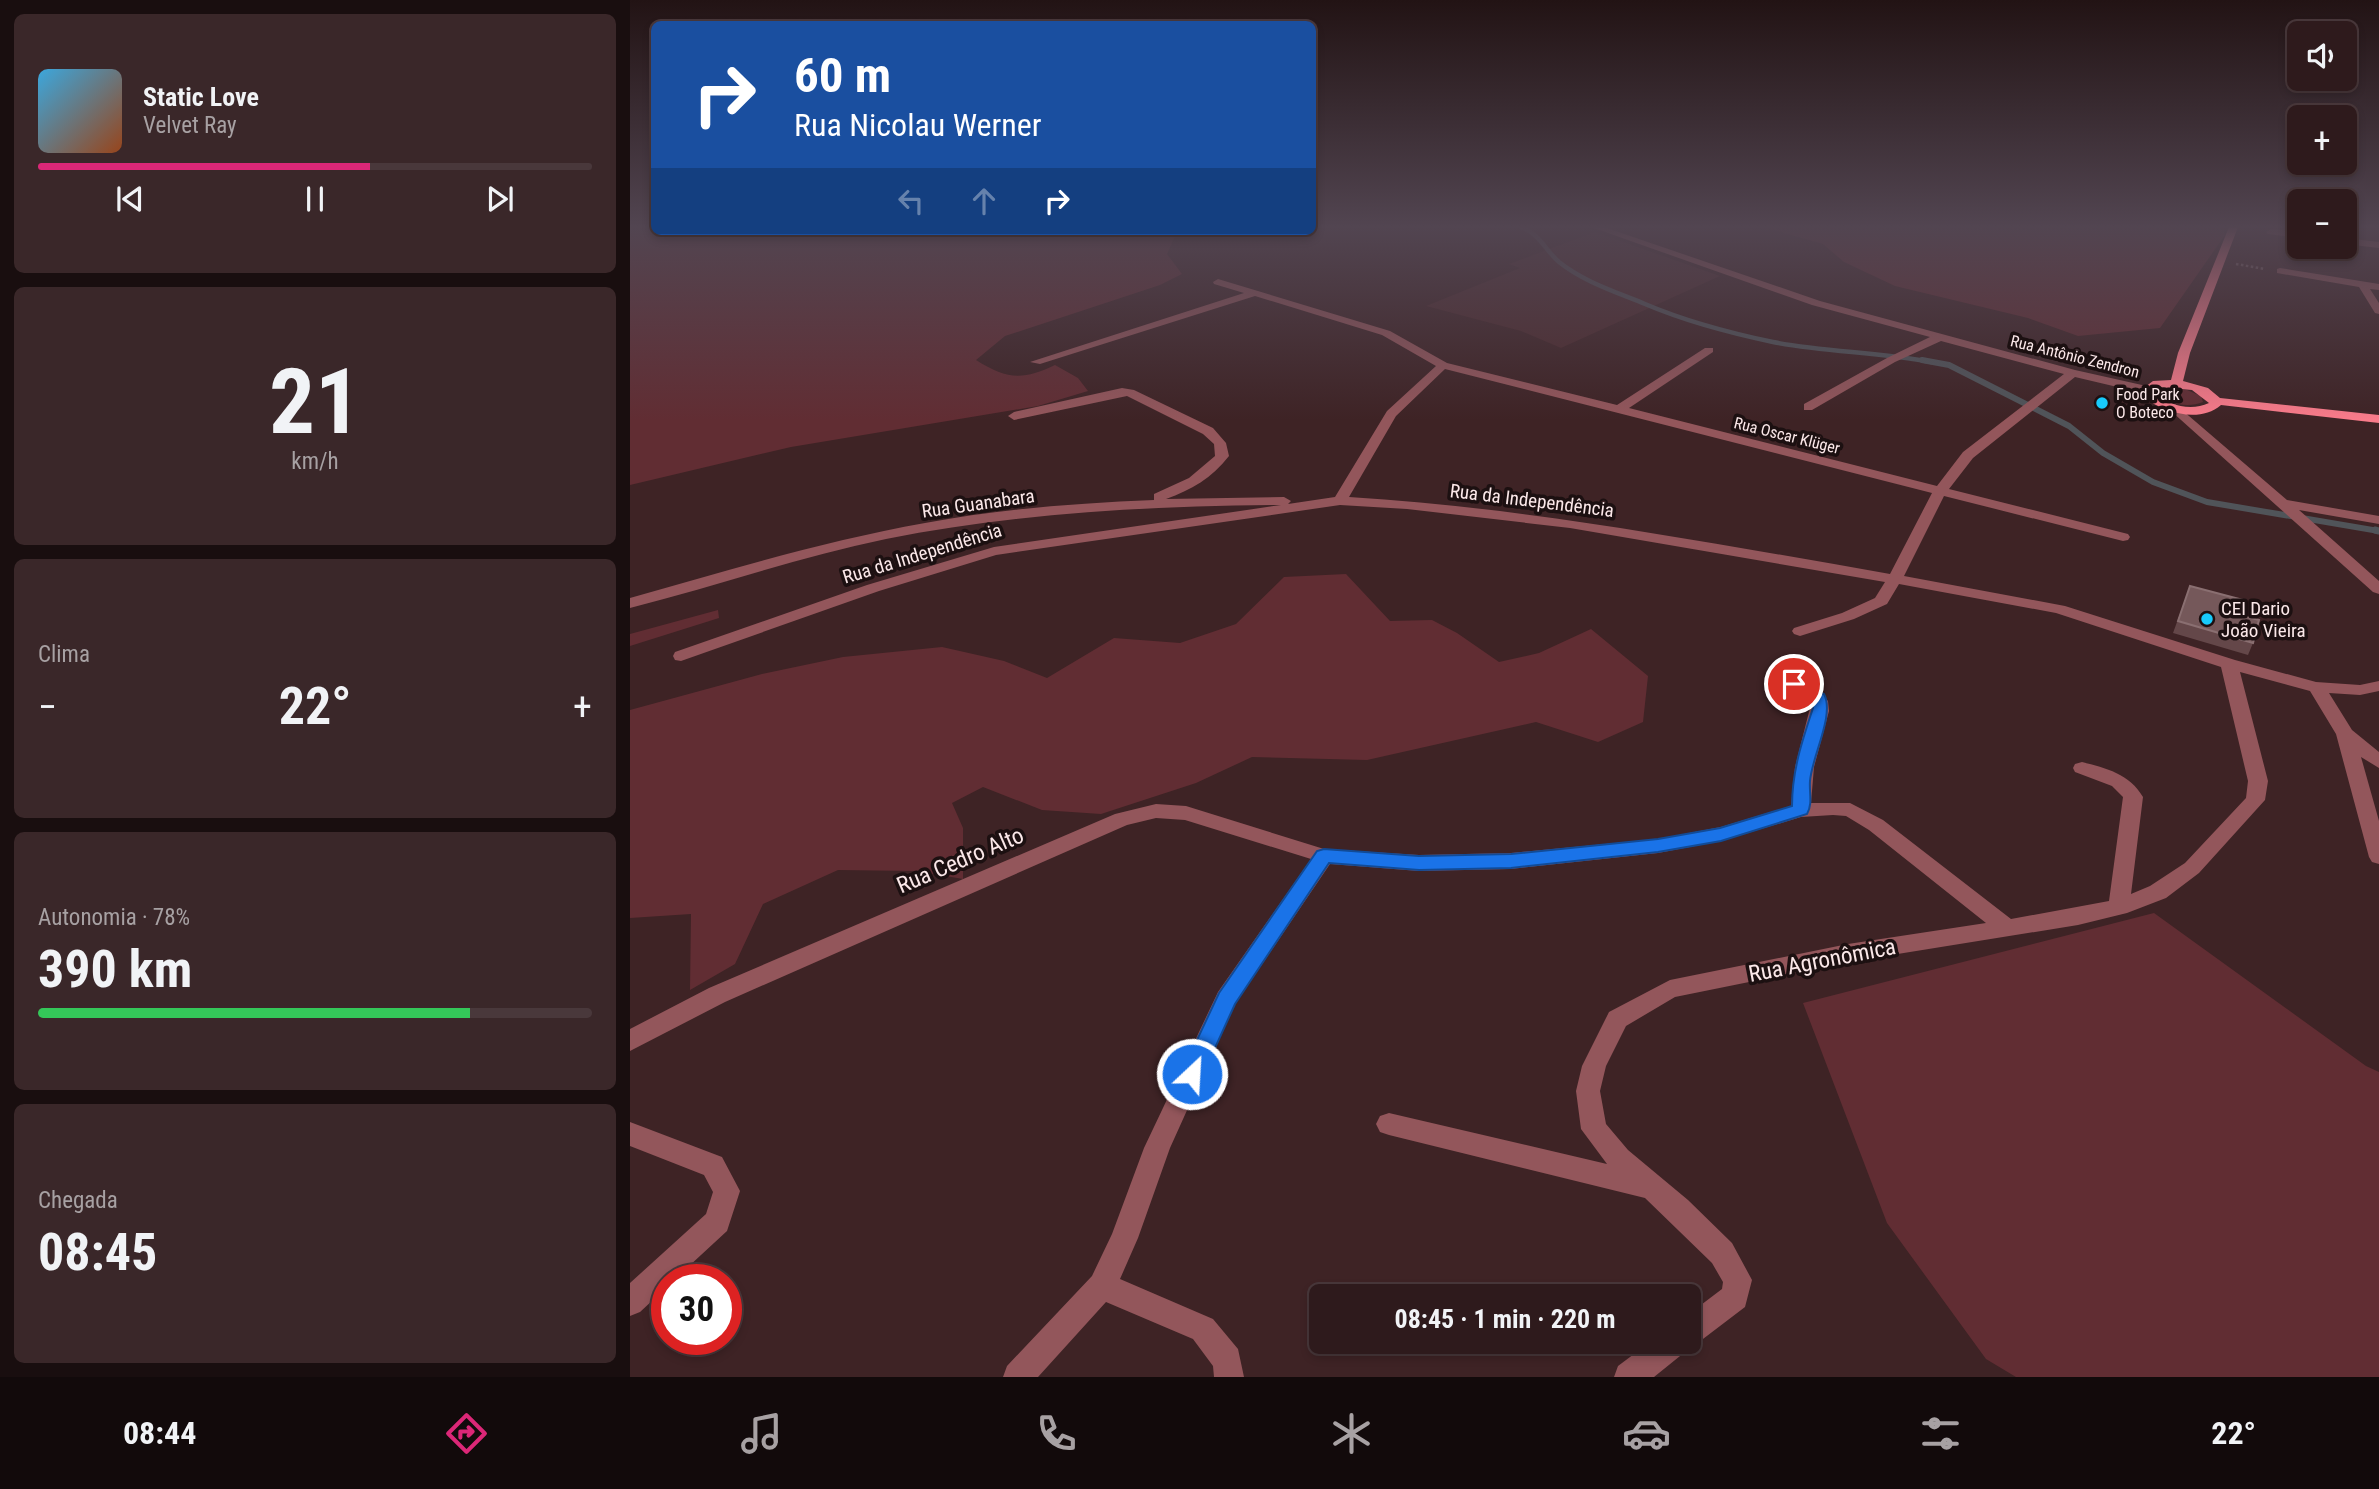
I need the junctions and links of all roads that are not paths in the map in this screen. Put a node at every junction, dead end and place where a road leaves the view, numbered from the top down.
1 (1244, 291) edge
2 (1781, 291) edge
3 (2209, 291) edge
4 (2367, 291) edge
5 (1252, 294) junction
6 (2379, 311) edge
7 (1940, 337) junction
8 (1709, 350) dead end
9 (1037, 362) dead end
10 (1443, 365) junction
11 (2073, 373) junction
12 (2176, 384) junction
13 (2147, 390) junction
14 (2216, 401) junction
15 (1808, 407) dead end
16 (2175, 408) junction
17 (1618, 411) junction
18 (1014, 416) dead end
19 (2379, 419) edge
20 (1940, 491) junction
21 (1340, 501) junction
22 (1142, 503) junction
23 (2284, 506) junction
24 (2379, 520) edge
25 (2123, 537) dead end
26 (1895, 579) junction
27 (2379, 589) edge
28 (630, 603) edge
29 (1800, 631) dead end
30 (681, 656) dead end
31 (2229, 664) junction
32 (1779, 679) dead end
33 (2379, 686) edge
34 (2316, 688) junction
35 (2346, 734) junction
36 (2379, 762) edge
37 (2082, 768) dead end
38 (1801, 810) junction
39 (1324, 856) junction
40 (2379, 857) edge
41 (2119, 907) junction
42 (2006, 927) junction
43 (630, 1041) edge
44 (1389, 1124) dead end
45 (630, 1134) edge
46 (1651, 1187) junction
47 (1102, 1286) junction
48 (630, 1302) edge
49 (1701, 1323) edge
50 (1659, 1354) edge
51 (1018, 1377) edge
52 (1228, 1377) edge
53 (1629, 1377) edge

1 - 5 street, Rua Oscar Klüger
2 - 7 street, Rua Antônio Zendron
3 - 12 main road
4 - 6 street
5 - 9 street
5 - 10 street, Rua Oscar Klüger
7 - 11 street, Rua Antônio Zendron
7 - 15 street
8 - 17 street
10 - 17 street, Rua Oscar Klüger
10 - 21 street
11 - 13 street, Rua Antônio Zendron
11 - 20 street
12 - 13 main road
12 - 14 main road
13 - 16 main road
14 - 16 main road
14 - 19 main road
16 - 23 street
17 - 20 street, Rua Oscar Klüger
18 - 22 street
20 - 25 street, Rua Oscar Klüger
20 - 26 street
21 - 22 street, Rua Guanabara
21 - 26 street, Rua da Independência
21 - 30 street, Rua da Independência
22 - 28 street, Rua Guanabara
23 - 24 street
23 - 27 street
26 - 29 street
26 - 31 street, Rua da Independência
31 - 34 street, Rua da Independência
31 - 41 street, Rua Agronômica
32 - 38 street
33 - 34 street, Rua da Independência
34 - 35 street
35 - 36 street
35 - 40 street
37 - 41 street
38 - 39 street, Rua Cedro Alto
38 - 42 street, Rua Cedro Alto
39 - 43 street, Rua Cedro Alto
39 - 47 street
41 - 42 street, Rua Agronômica
42 - 46 street, Rua Agronômica
44 - 46 street
45 - 48 street
46 - 49 street, Rua Agronômica
47 - 51 street
47 - 52 street
50 - 53 street

